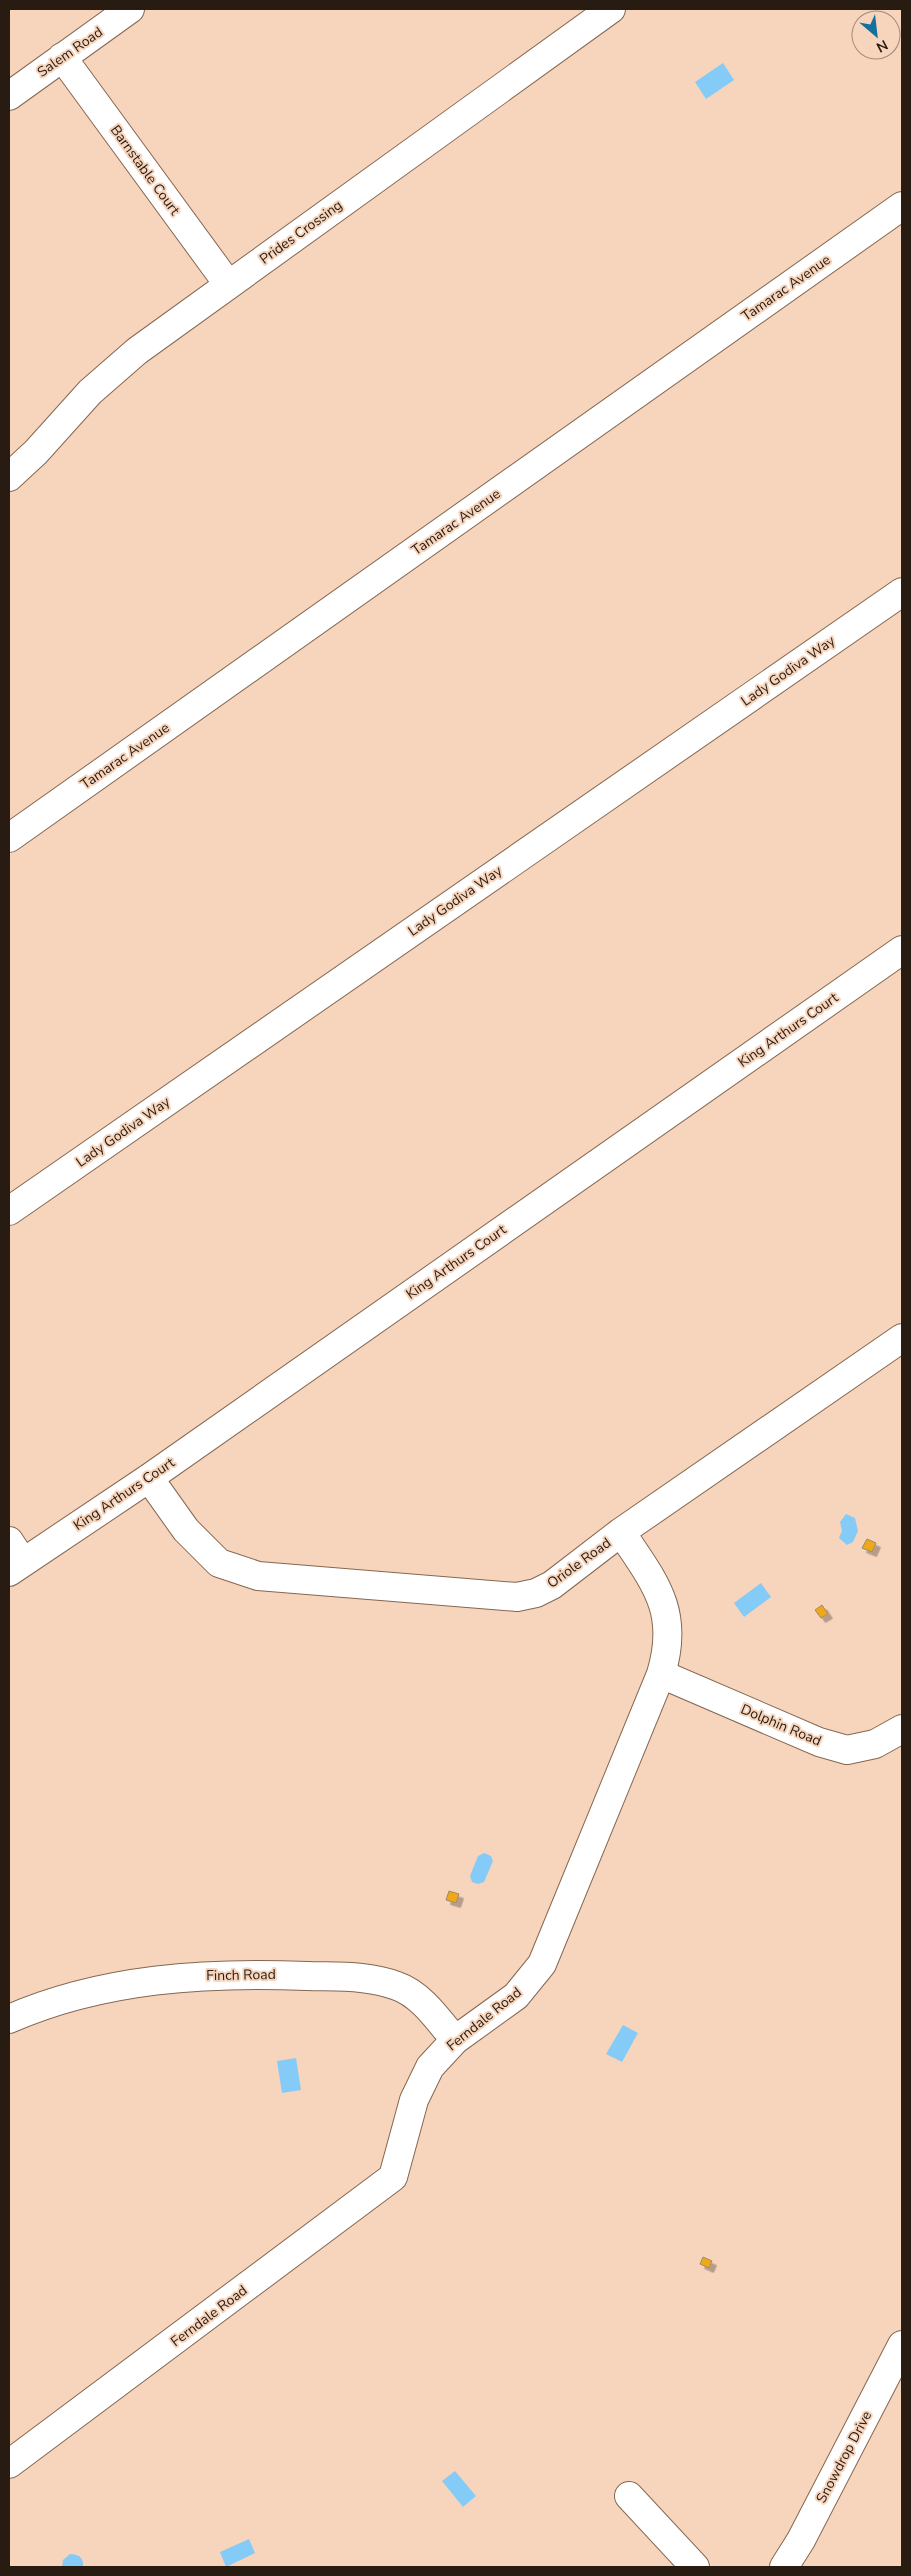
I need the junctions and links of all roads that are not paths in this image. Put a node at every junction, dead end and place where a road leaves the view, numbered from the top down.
1 (130, 9) edge
2 (611, 9) edge
3 (62, 57) junction
4 (9, 96) edge
5 (902, 206) edge
6 (228, 284) junction
7 (9, 477) edge
8 (902, 592) edge
9 (9, 838) edge
10 (902, 950) edge
11 (9, 1211) edge
12 (902, 1338) edge
13 (149, 1478) junction
14 (622, 1532) junction
15 (14, 1558) edge
16 (661, 1674) junction
17 (902, 1729) edge
18 (9, 2019) edge
19 (455, 2040) junction
20 (902, 2345) edge
21 (9, 2464) edge
22 (629, 2496) dead end
23 (695, 2567) edge
24 (784, 2567) edge

1 - 3 street, Salem Road
2 - 6 street, Prides Crossing
3 - 4 street, Salem Road
3 - 6 street, Barnstable Court
5 - 9 street, Tamarac Avenue
6 - 7 street, Prides Crossing
8 - 11 street, Lady Godiva Way
10 - 13 street, King Arthurs Court
12 - 14 street, Oriole Road
13 - 14 street, Oriole Road
13 - 15 street, King Arthurs Court
14 - 16 street, Ferndale Road
16 - 17 street, Dolphin Road
16 - 19 street, Ferndale Road
18 - 19 street, Finch Road
19 - 21 street, Ferndale Road
20 - 24 street, Snowdrop Drive
22 - 23 street

